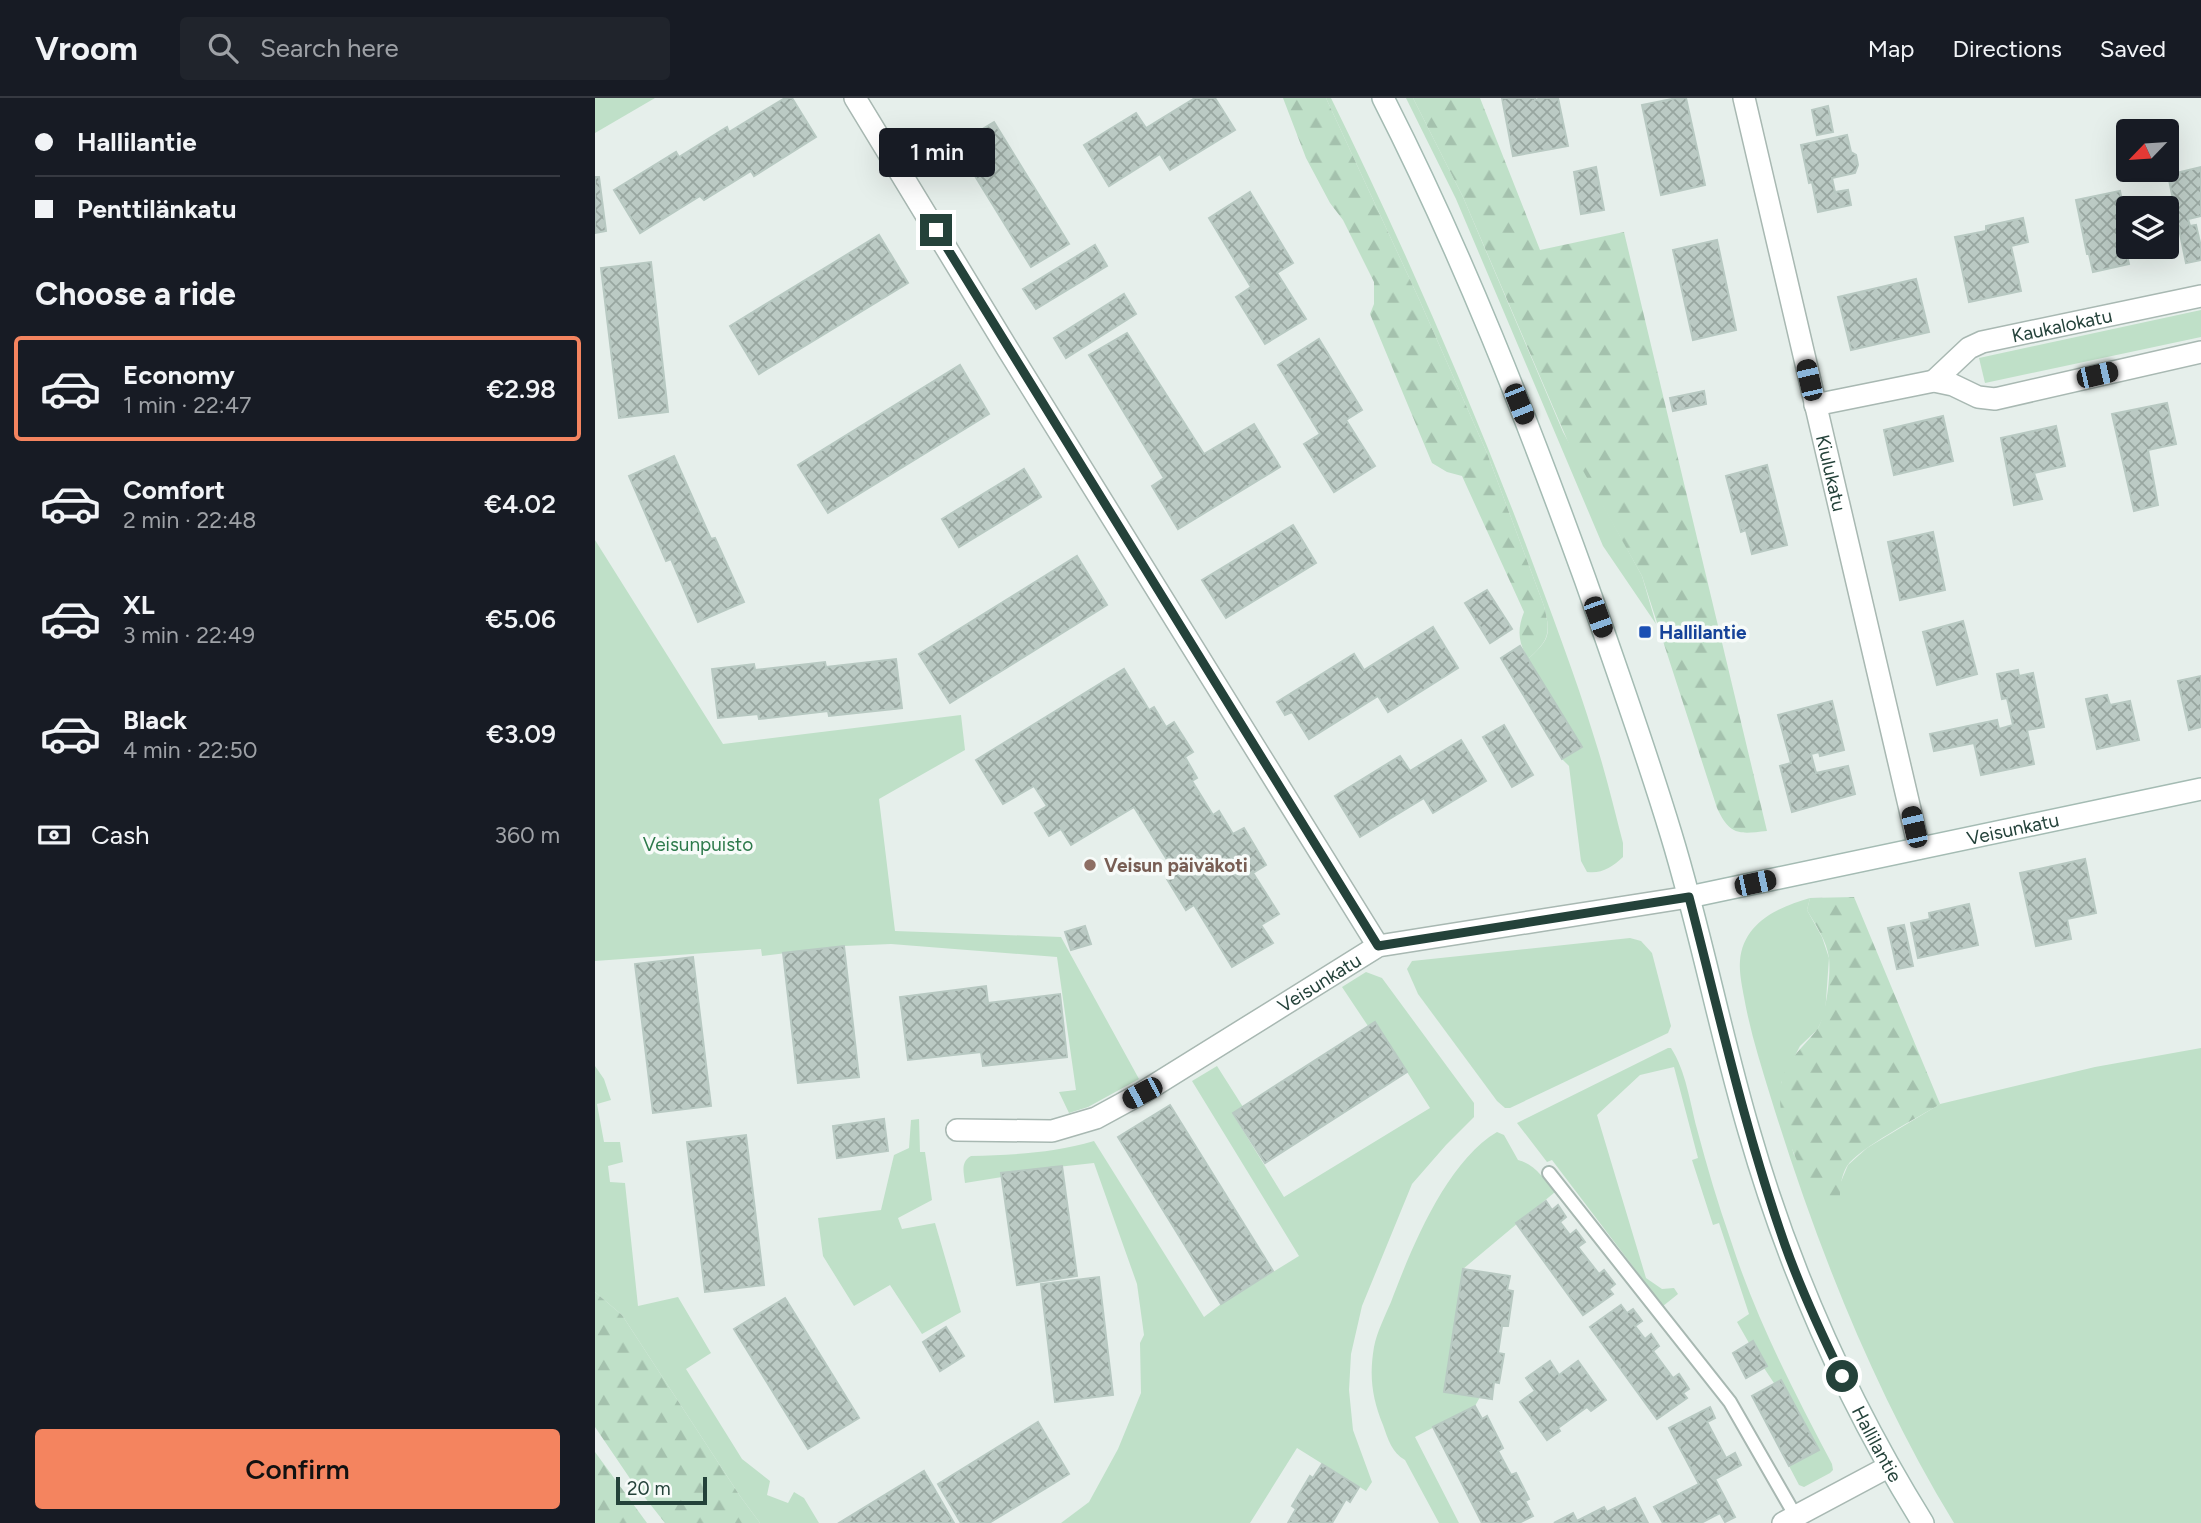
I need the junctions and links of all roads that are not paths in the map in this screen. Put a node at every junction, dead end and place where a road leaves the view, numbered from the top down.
1 (855, 98) edge
2 (1383, 98) edge
3 (1744, 98) edge
4 (2201, 296) edge
5 (2201, 352) edge
6 (1934, 381) junction
7 (1815, 405) junction
8 (2201, 789) edge
9 (1919, 848) junction
10 (1689, 897) junction
11 (1378, 946) junction
12 (957, 1130) dead end
13 (1549, 1173) dead end
14 (1888, 1467) junction
15 (1793, 1521) edge
16 (1923, 1523) edge

1 - 11 street
2 - 10 street, Hallilantie
3 - 7 street, Kiulukatu
4 - 6 street, Kaukalokatu
5 - 6 street
6 - 7 street
7 - 9 street, Kiulukatu
8 - 9 street, Veisunkatu
9 - 10 street, Veisunkatu
10 - 11 street, Veisunkatu
10 - 14 street, Hallilantie
11 - 12 street, Veisunkatu
13 - 15 lane
14 - 15 street
14 - 16 street, Hallilantie

